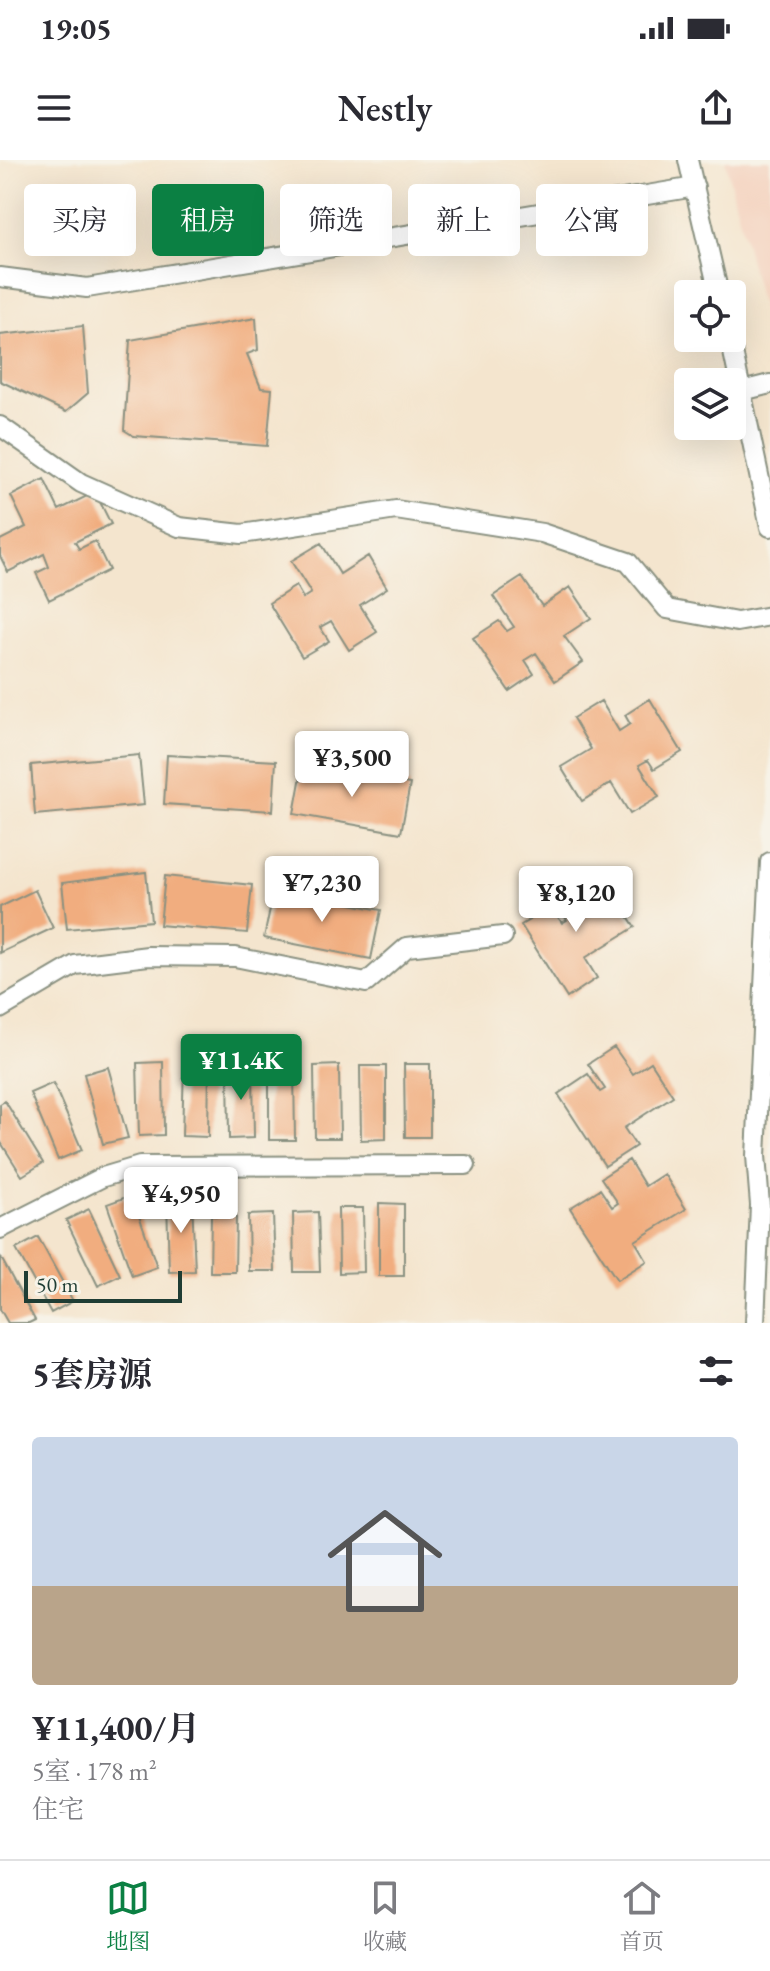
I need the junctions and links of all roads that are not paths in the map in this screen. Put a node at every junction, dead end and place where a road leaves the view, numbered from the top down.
1 (688, 160) edge
2 (695, 187) junction
3 (0, 277) edge
4 (716, 280) edge
5 (770, 384) edge
6 (746, 390) edge
7 (746, 410) edge
8 (0, 426) edge
9 (770, 527) edge
10 (770, 616) edge
11 (770, 862) edge
12 (503, 936) dead end
13 (0, 1009) edge
14 (466, 1165) dead end
15 (0, 1229) edge
16 (755, 1323) edge

1 - 2 street
2 - 3 street
2 - 4 street
5 - 6 street
7 - 9 street
8 - 10 street
11 - 16 street
12 - 13 street
14 - 15 street

